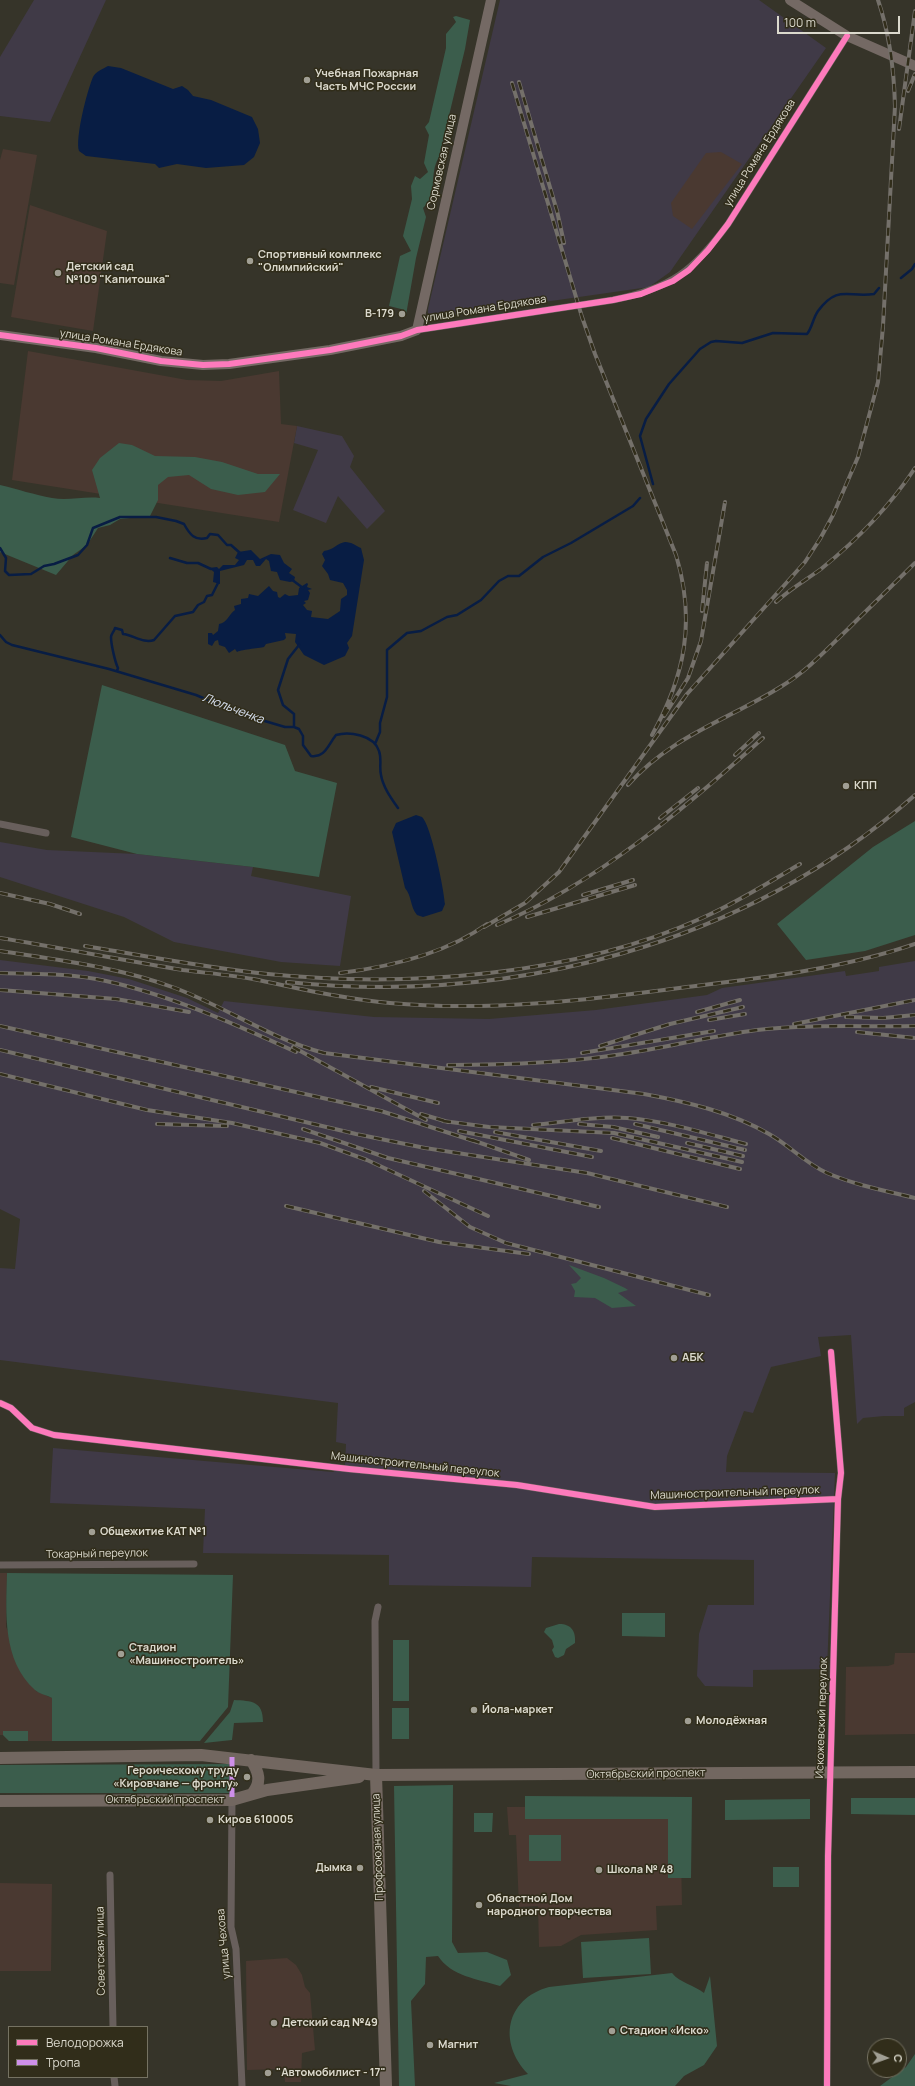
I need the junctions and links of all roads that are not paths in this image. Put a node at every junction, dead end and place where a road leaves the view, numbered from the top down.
1 (491, 0) edge
2 (790, 0) edge
3 (847, 36) junction
4 (915, 66) edge
5 (417, 330) junction
6 (0, 335) edge
7 (0, 824) edge
8 (46, 833) dead end
9 (831, 1352) dead end
10 (0, 1403) edge
11 (838, 1499) junction
12 (194, 1564) dead end
13 (0, 1566) edge
14 (378, 1607) dead end
15 (0, 1758) edge
16 (251, 1760) junction
17 (830, 1772) junction
18 (915, 1772) edge
19 (376, 1775) junction
20 (252, 1794) junction
21 (232, 1800) junction
22 (0, 1801) edge
23 (110, 1875) dead end
24 (113, 2026) edge
25 (242, 2086) edge
26 (386, 2086) edge
27 (827, 2086) edge

1 - 5 street, Сормовская улица
2 - 3 street
3 - 4 street
3 - 5 street, улица Романа Ердякова
5 - 6 street, улица Романа Ердякова
7 - 8 street
9 - 11 street, Искожевский переулок
10 - 11 street, Машиностроительный переулок
11 - 17 street, Искожевский переулок
12 - 13 street, Токарный переулок
14 - 19 street, Профсоюзная улица
15 - 16 main road, Октябрьский проспект
16 - 19 main road, Октябрьский проспект
16 - 20 main road
17 - 18 main road, Октябрьский проспект
17 - 19 main road, Октябрьский проспект
17 - 27 street, Искожевский переулок
19 - 20 main road, Октябрьский проспект
19 - 26 main road, Профсоюзная улица
20 - 21 main road, Октябрьский проспект
21 - 22 main road, Октябрьский проспект
21 - 25 street, улица Чехова
23 - 24 street, Советская улица

